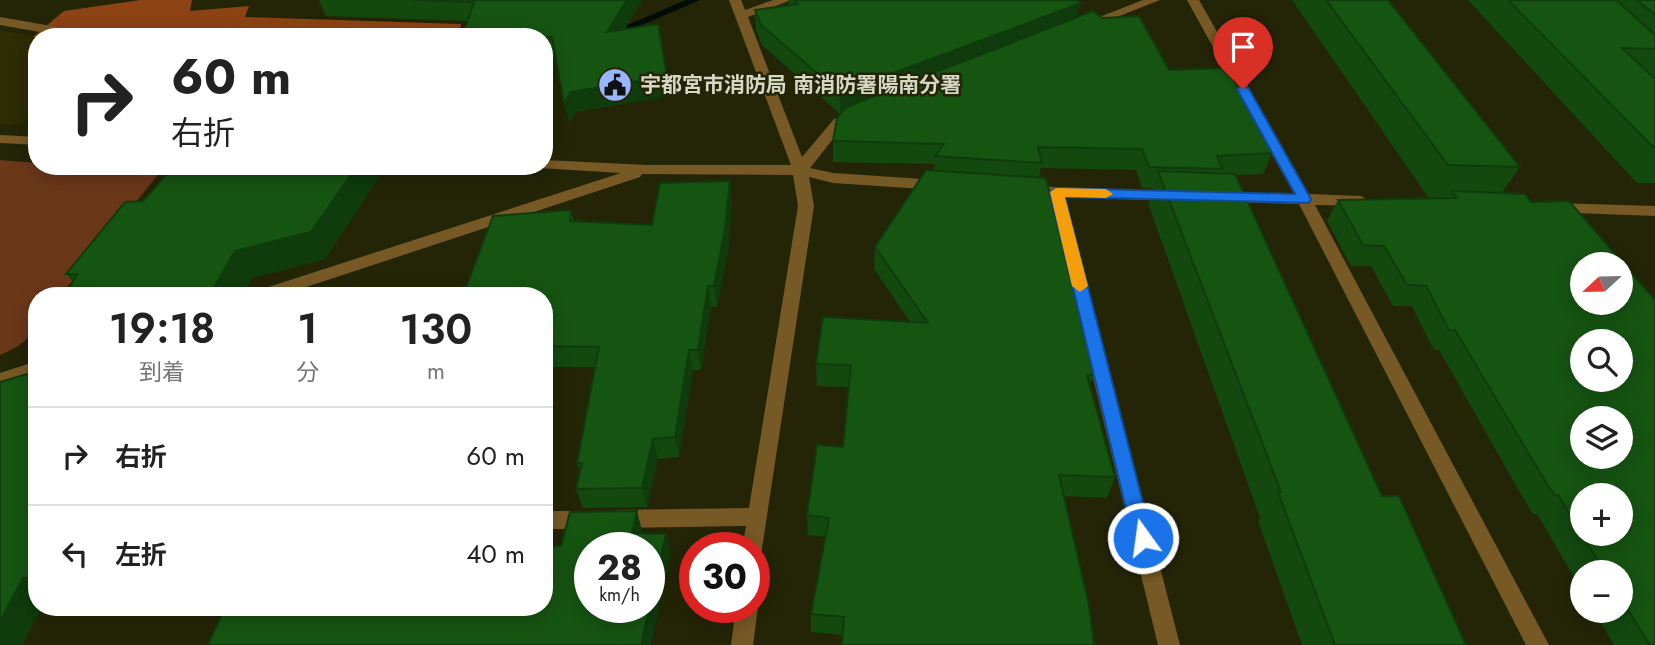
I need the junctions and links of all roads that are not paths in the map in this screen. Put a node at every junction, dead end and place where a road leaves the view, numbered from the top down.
1 (735, 0) edge
2 (785, 0) edge
3 (1154, 0) edge
4 (1193, 0) edge
5 (741, 15) junction
6 (0, 21) edge
7 (40, 28) edge
8 (1069, 31) edge
9 (865, 112) edge
10 (0, 139) edge
11 (28, 141) edge
12 (553, 165) edge
13 (647, 170) junction
14 (800, 170) junction
15 (951, 186) edge
16 (1004, 189) edge
17 (1056, 192) junction
18 (1304, 199) junction
19 (1371, 202) edge
20 (1655, 211) edge
21 (1572, 227) edge
22 (287, 287) edge
23 (28, 371) edge
24 (0, 380) edge
25 (757, 517) junction
26 (553, 520) edge
27 (755, 532) edge
28 (745, 623) edge
29 (742, 645) edge
30 (1169, 645) edge
31 (1538, 645) edge

1 - 5 street
2 - 5 street
3 - 8 street
4 - 18 street
5 - 14 street
6 - 7 street
9 - 14 street
10 - 11 street
12 - 13 street
13 - 14 street
13 - 22 street
14 - 15 street
14 - 25 street
16 - 17 street
17 - 18 street
17 - 30 street
18 - 19 street
18 - 31 street
20 - 21 street
23 - 24 street
25 - 26 street
25 - 27 street
28 - 29 street

